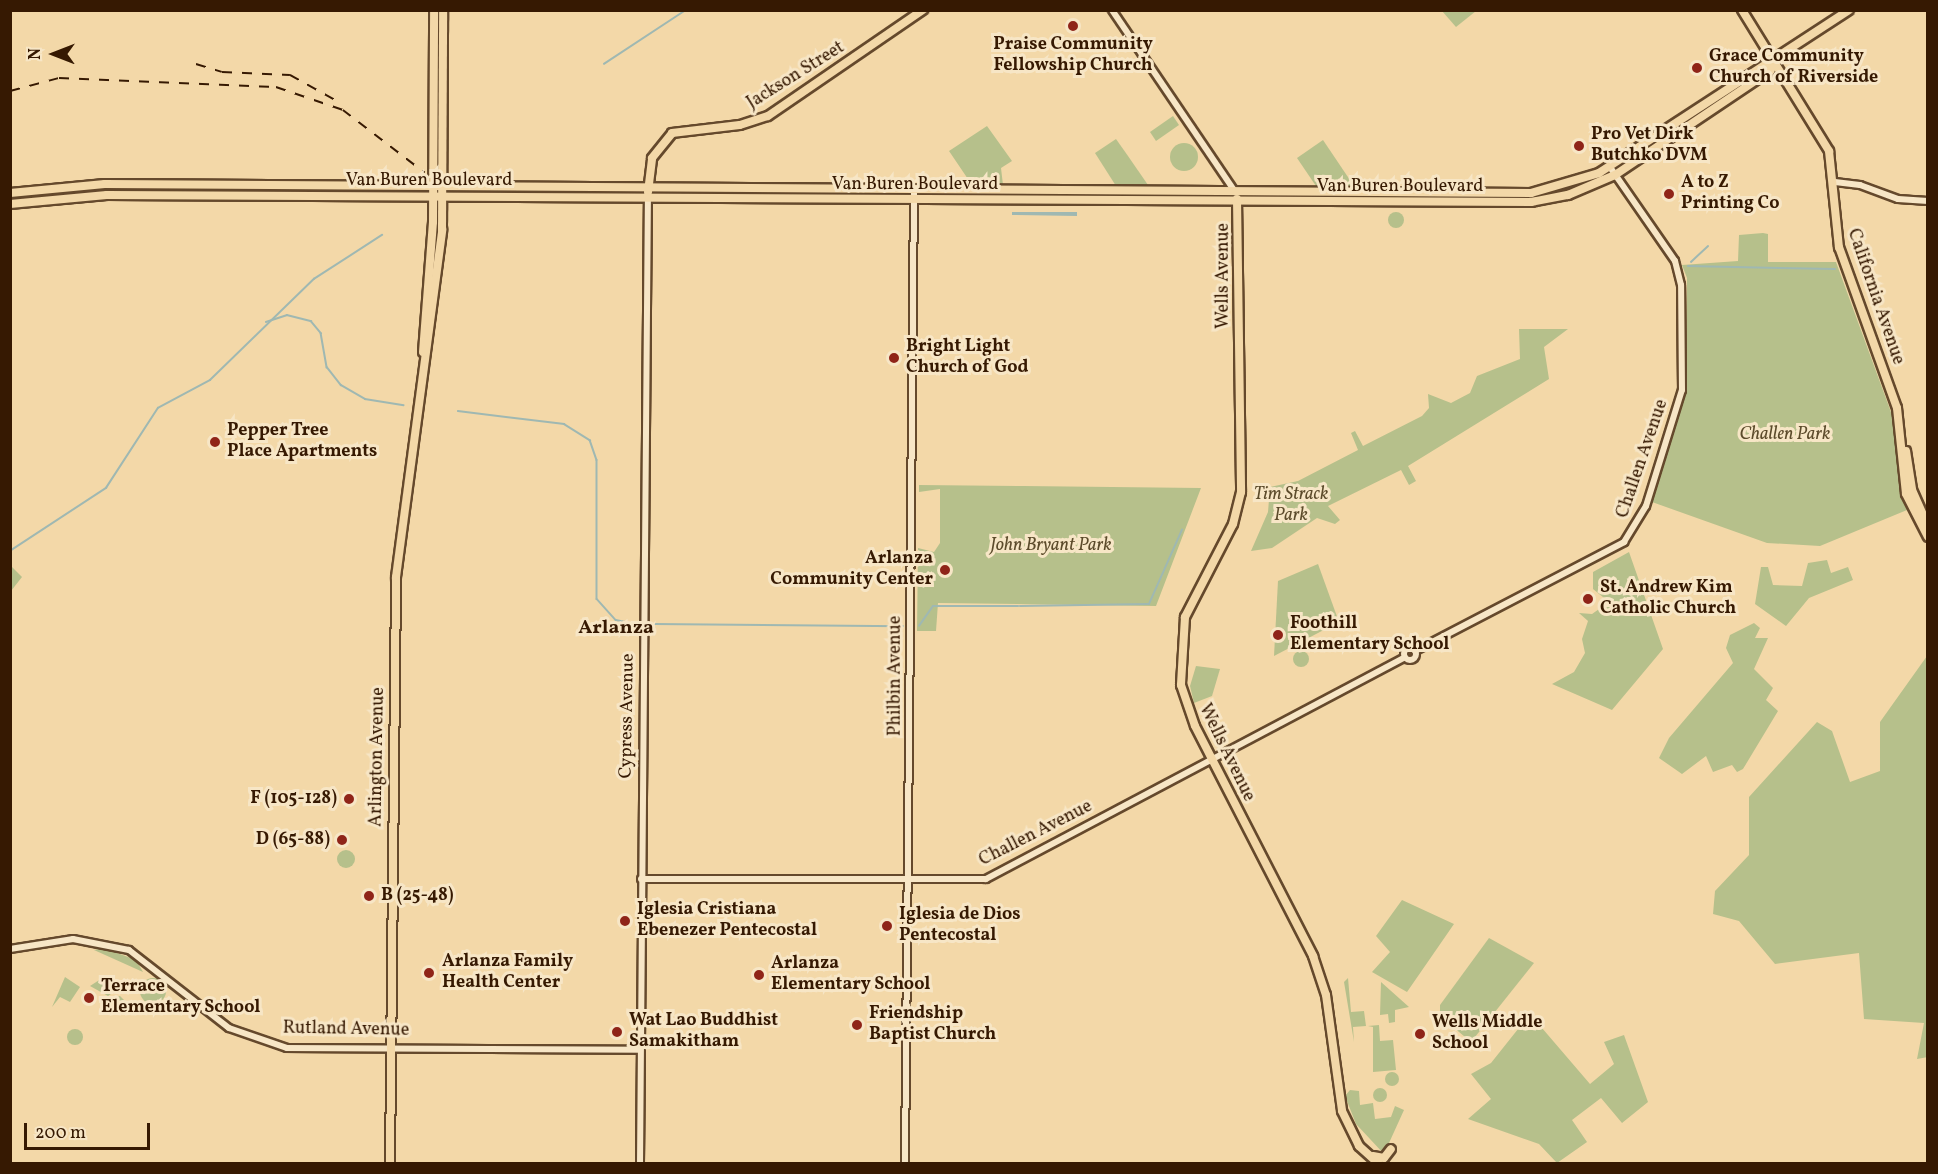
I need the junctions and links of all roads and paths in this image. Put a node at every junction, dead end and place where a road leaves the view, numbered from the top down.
1 (434, 10) edge
2 (443, 10) edge
3 (923, 10) edge
4 (1112, 10) edge
5 (1742, 10) edge
6 (1849, 10) edge
7 (1776, 60) junction
8 (1610, 166) junction
9 (1615, 175) junction
10 (1588, 178) junction
11 (1835, 182) junction
12 (434, 185) junction
13 (444, 185) junction
14 (526, 187) junction
15 (567, 187) junction
16 (648, 187) junction
17 (778, 188) junction
18 (914, 189) junction
19 (1195, 192) junction
20 (1235, 192) junction
21 (10, 193) edge
22 (1525, 194) junction
23 (444, 196) junction
24 (495, 196) junction
25 (1563, 196) junction
26 (434, 197) junction
27 (526, 197) junction
28 (648, 197) junction
29 (777, 198) junction
30 (914, 200) junction
31 (1928, 201) edge
32 (1138, 202) junction
33 (1239, 202) junction
34 (1494, 203) junction
35 (10, 204) edge
36 (426, 296) junction
37 (431, 322) junction
38 (423, 352) junction
39 (1902, 437) junction
40 (1928, 526) edge
41 (1928, 537) edge
42 (1212, 759) junction
43 (641, 879) junction
44 (908, 881) junction
45 (10, 949) edge
46 (390, 1046) junction
47 (640, 1050) junction
48 (1391, 1149) dead end
49 (1364, 1151) junction
50 (390, 1164) edge
51 (640, 1164) edge
52 (905, 1164) edge
53 (1370, 1164) edge
54 (1378, 1164) edge

1 - 12 main road, Arlington Avenue
2 - 13 main road, Arlington Avenue
3 - 16 main road, Jackson Street
4 - 20 street
5 - 7 main road, California Avenue
6 - 7 main road, Van Buren Boulevard
7 - 8 main road, Van Buren Boulevard
7 - 9 main road, Van Buren Boulevard
7 - 11 main road, California Avenue
8 - 9 street, Challen Avenue
8 - 10 main road, Van Buren Boulevard
9 - 25 main road, Van Buren Boulevard
9 - 42 street, Challen Avenue
10 - 22 main road, Van Buren Boulevard
10 - 25 main road
11 - 31 street
11 - 39 main road, California Avenue
12 - 13 main road, Van Buren Boulevard
12 - 21 main road, Van Buren Boulevard
12 - 26 main road, Arlington Avenue
13 - 14 main road, Van Buren Boulevard
13 - 23 main road, Arlington Avenue
14 - 15 main road, Van Buren Boulevard
14 - 24 main road
15 - 16 main road, Van Buren Boulevard
15 - 27 main road
16 - 17 main road, Van Buren Boulevard
16 - 28 main road, Jackson Street
17 - 18 main road, Van Buren Boulevard
17 - 29 main road
18 - 19 main road, Van Buren Boulevard
18 - 30 street, Philbin Avenue
19 - 20 main road, Van Buren Boulevard
19 - 32 main road
20 - 22 main road, Van Buren Boulevard
20 - 33 main road, Wells Avenue
22 - 34 main road
23 - 24 main road, Van Buren Boulevard
23 - 26 main road, Van Buren Boulevard
23 - 37 main road, Arlington Avenue
24 - 27 main road, Van Buren Boulevard
25 - 34 main road, Van Buren Boulevard
26 - 35 main road, Van Buren Boulevard
26 - 36 main road, Arlington Avenue
27 - 28 main road, Van Buren Boulevard
28 - 29 main road, Van Buren Boulevard
28 - 43 street, Cypress Avenue
29 - 30 main road, Van Buren Boulevard
30 - 32 main road, Van Buren Boulevard
30 - 44 street, Philbin Avenue
32 - 33 main road, Van Buren Boulevard
33 - 34 main road, Van Buren Boulevard
33 - 42 main road, Wells Avenue
36 - 37 main road
36 - 38 main road, Arlington Avenue
37 - 38 main road, Arlington Avenue
38 - 46 main road, Arlington Avenue
39 - 40 main road, California Avenue
39 - 41 main road, California Avenue
42 - 44 street, Challen Avenue
42 - 49 main road, Wells Avenue
43 - 44 street, Challen Avenue
43 - 47 street, Cypress Avenue
44 - 52 street, Philbin Avenue
45 - 46 street, Rutland Avenue
46 - 47 street, Rutland Avenue
46 - 50 main road, Arlington Avenue
47 - 51 street, Cypress Avenue
48 - 49 main road
49 - 53 main road
49 - 54 main road, Wells Avenue

